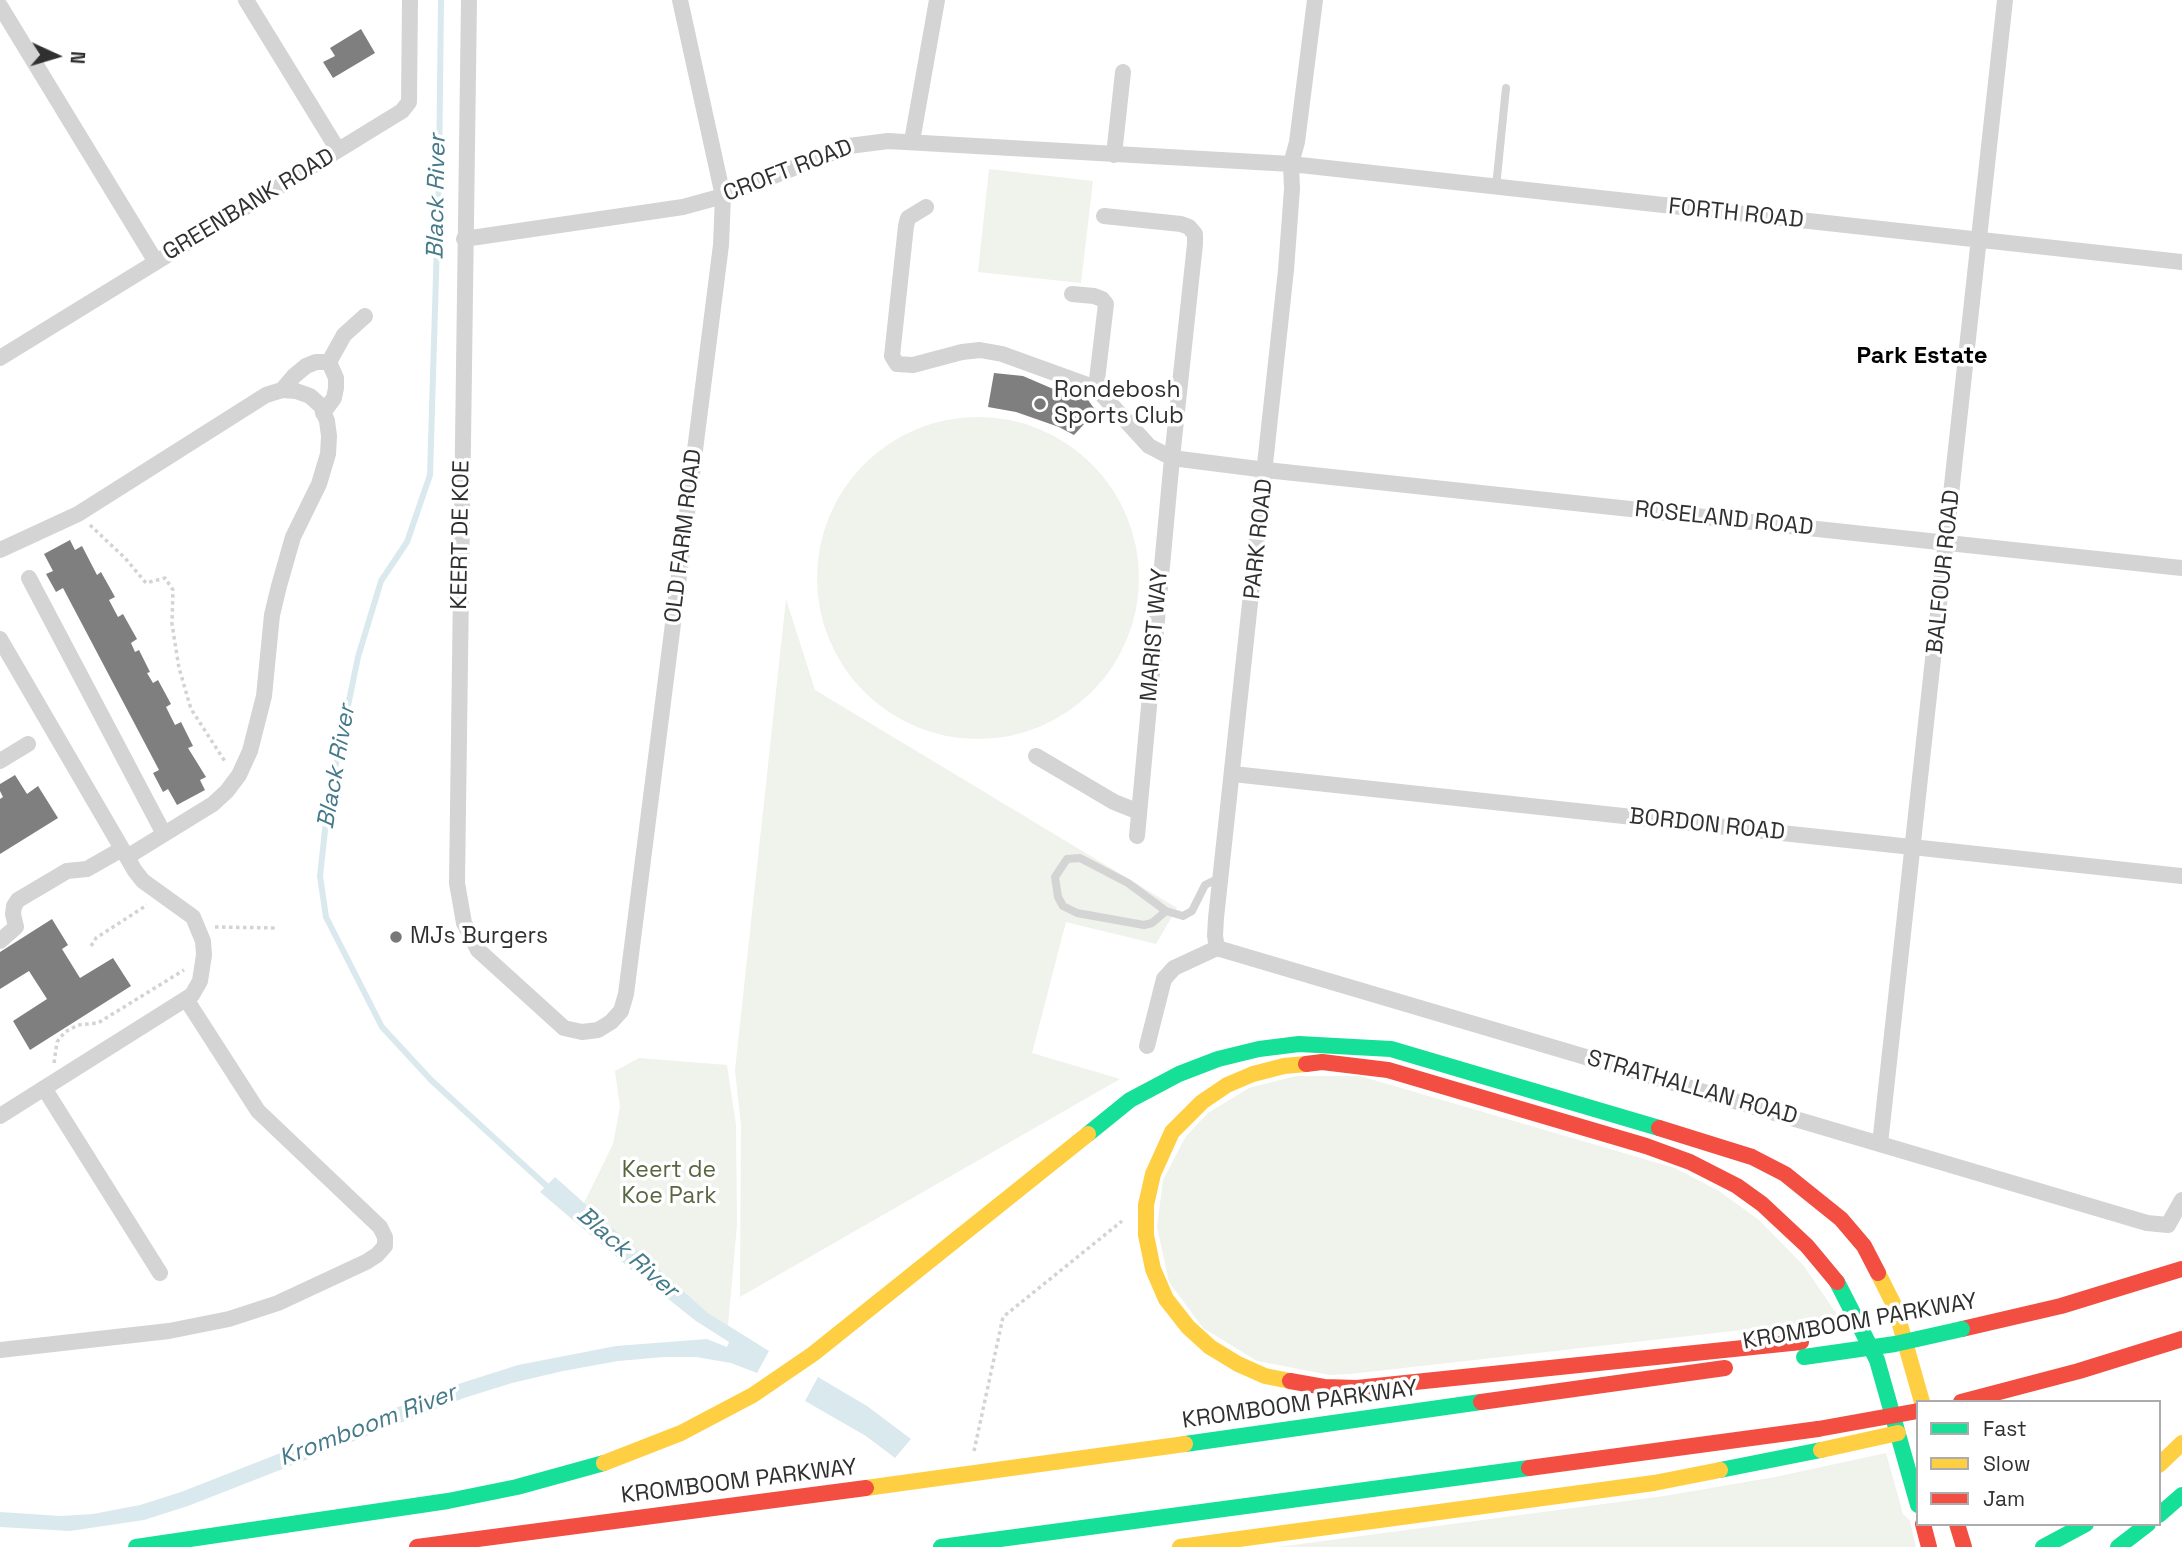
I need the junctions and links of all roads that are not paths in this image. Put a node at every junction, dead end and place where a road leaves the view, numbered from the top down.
1 (246, 0) edge
2 (410, 0) edge
3 (469, 0) edge
4 (680, 0) edge
5 (937, 0) edge
6 (1315, 0) edge
7 (2005, 0) edge
8 (0, 6) edge
9 (1123, 72) dead end
10 (1506, 88) dead end
11 (912, 141) junction
12 (338, 150) junction
13 (1114, 155) junction
14 (1291, 164) junction
15 (1496, 187) junction
16 (723, 195) junction
17 (926, 207) dead end
18 (1104, 216) dead end
19 (464, 239) junction
20 (1979, 240) junction
21 (156, 262) junction
22 (2182, 262) edge
23 (1072, 294) dead end
24 (365, 316) dead end
25 (0, 358) edge
26 (329, 362) junction
27 (1096, 387) junction
28 (282, 390) junction
29 (323, 413) junction
30 (1172, 458) junction
31 (1266, 470) junction
32 (1947, 543) junction
33 (0, 550) edge
34 (2182, 568) edge
35 (29, 578) dead end
36 (0, 639) edge
37 (28, 744) dead end
38 (1036, 756) dead end
39 (0, 761) edge
40 (1233, 774) junction
41 (1139, 812) junction
42 (164, 834) junction
43 (1137, 836) dead end
44 (1913, 847) junction
45 (125, 853) junction
46 (2182, 876) edge
47 (1221, 877) junction
48 (1166, 911) junction
49 (0, 941) edge
50 (1217, 948) junction
51 (186, 999) junction
52 (564, 1028) joint
53 (1147, 1046) dead end
54 (44, 1088) junction
55 (0, 1116) edge
56 (1880, 1144) junction
57 (2182, 1200) edge
58 (2182, 1269) edge
59 (160, 1273) dead end
60 (2182, 1339) edge
61 (0, 1350) edge
62 (1802, 1350) junction
63 (1778, 1361) dead end
64 (2109, 1363) junction
65 (1738, 1366) dead end
66 (1921, 1400) edge
67 (1968, 1400) edge
68 (2022, 1400) edge
69 (1916, 1411) edge
70 (1916, 1428) edge
71 (2182, 1443) edge
72 (2161, 1463) edge
73 (2182, 1494) edge
74 (1916, 1498) edge
75 (2161, 1513) edge
76 (1924, 1526) edge
77 (1958, 1526) edge
78 (2081, 1526) edge
79 (2145, 1526) edge
80 (136, 1547) edge
81 (417, 1547) edge
82 (941, 1547) edge
83 (1180, 1547) edge
84 (1929, 1547) edge
85 (1964, 1547) edge
86 (2043, 1547) edge
87 (2118, 1547) edge

1 - 12 street
2 - 12 street, GREENBANK ROAD
3 - 19 street, KEERT DE KOE
4 - 16 street, OLD FARM ROAD
5 - 11 street
6 - 14 street, PARK ROAD
7 - 20 street, BALFOUR ROAD
8 - 21 street
9 - 13 street
10 - 15 lane
11 - 13 street, CROFT ROAD
11 - 16 street, CROFT ROAD
12 - 21 street, GREENBANK ROAD
13 - 14 street, CROFT ROAD
14 - 15 street, FORTH ROAD
14 - 31 street, PARK ROAD
15 - 20 street, FORTH ROAD
16 - 19 street, CROFT ROAD
16 - 52 street, OLD FARM ROAD
17 - 27 street
18 - 30 street, MARIST WAY
19 - 52 street, KEERT DE KOE
20 - 22 street, FORTH ROAD
20 - 32 street, BALFOUR ROAD
21 - 25 street, GREENBANK ROAD
23 - 27 street
24 - 26 street
26 - 28 street
26 - 29 street
27 - 30 street
28 - 29 street
28 - 33 street
29 - 42 street
30 - 31 street, ROSELAND ROAD
30 - 41 street, MARIST WAY
31 - 32 street, ROSELAND ROAD
31 - 40 street, PARK ROAD
32 - 34 street, ROSELAND ROAD
32 - 44 street, BALFOUR ROAD
35 - 42 street
36 - 45 street
37 - 39 street
38 - 41 street
40 - 44 street, BORDON ROAD
40 - 47 street, PARK ROAD
41 - 43 street, MARIST WAY
42 - 45 street
44 - 46 street, BORDON ROAD
44 - 56 street, BALFOUR ROAD
45 - 49 street
45 - 51 street
47 - 48 lane
47 - 50 street, PARK ROAD
48 - 48 lane
50 - 53 street
50 - 56 street, STRATHALLAN ROAD
51 - 54 street
51 - 61 street
54 - 55 street
54 - 59 street
56 - 57 street, STRATHALLAN ROAD
58 - 62 main road, KROMBOOM PARKWAY, bridge
60 - 64 main road
62 - 63 main road, KROMBOOM PARKWAY
62 - 74 main road
64 - 67 main road
64 - 68 main road
65 - 81 main road, KROMBOOM PARKWAY
66 - 80 main road
69 - 82 main road, bridge
70 - 83 main road, bridge
71 - 72 main road
73 - 75 main road
76 - 84 main road
77 - 85 main road
78 - 86 main road
79 - 87 main road

